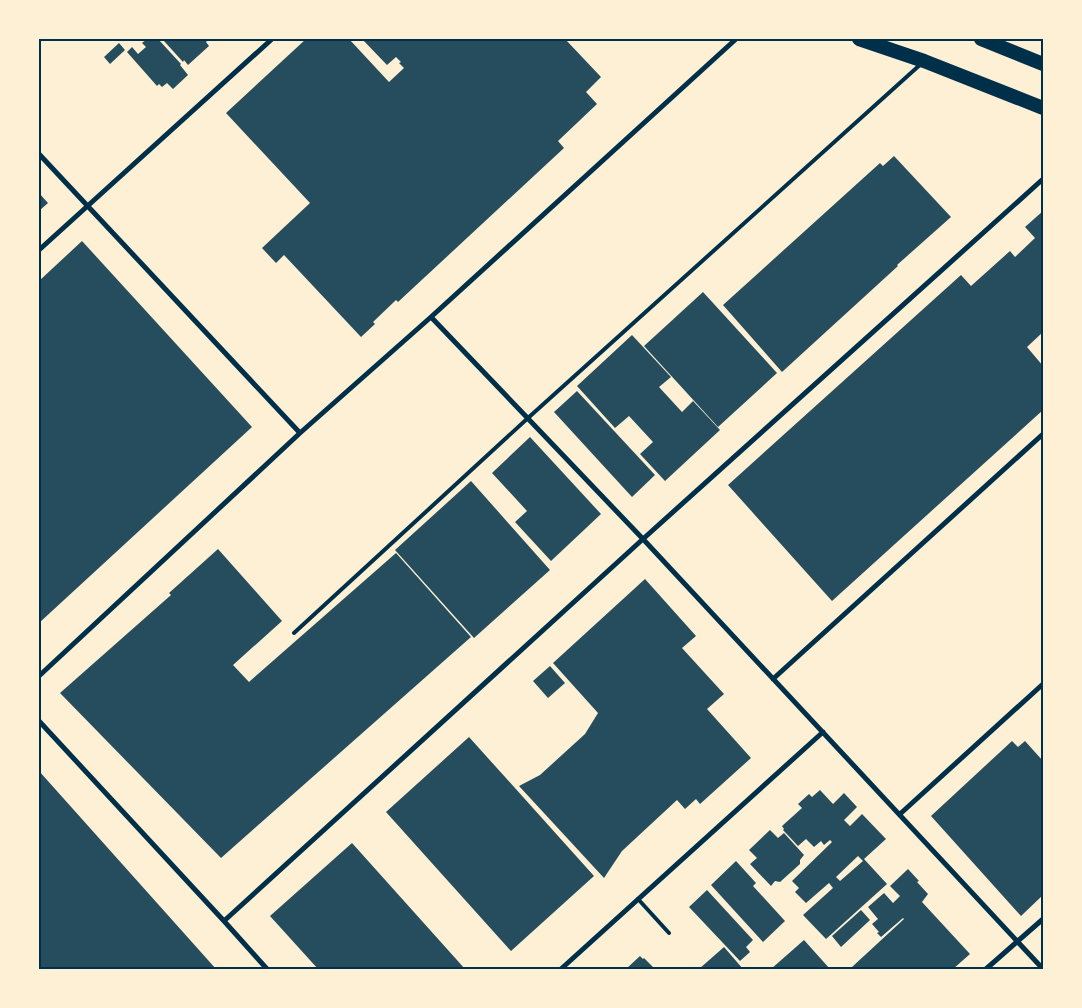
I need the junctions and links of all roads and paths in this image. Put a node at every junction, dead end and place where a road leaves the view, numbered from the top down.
1 (272, 39) edge
2 (736, 39) edge
3 (859, 39) edge
4 (981, 39) edge
5 (924, 61) junction
6 (1043, 64) edge
7 (1043, 108) edge
8 (39, 154) edge
9 (1043, 179) edge
10 (87, 206) junction
11 (39, 250) edge
12 (431, 317) junction
13 (528, 418) junction
14 (300, 433) junction
15 (1043, 434) edge
16 (643, 539) junction
17 (294, 633) dead end
18 (39, 676) edge
19 (773, 679) junction
20 (1043, 684) edge
21 (39, 721) edge
22 (823, 732) junction
23 (900, 814) junction
24 (638, 899) junction
25 (1043, 919) edge
26 (224, 920) junction
27 (668, 933) dead end
28 (1018, 942) junction
29 (267, 969) edge
30 (561, 969) edge
31 (986, 969) edge
32 (1043, 969) edge

1 - 10 street
2 - 12 street
3 - 5 highway
4 - 6 highway
5 - 7 highway
5 - 13 lane
8 - 10 street
9 - 16 street
10 - 11 street
10 - 14 street
12 - 13 street
12 - 14 street
13 - 16 street
13 - 17 lane
14 - 18 street
15 - 19 street
16 - 19 street
16 - 26 street
19 - 22 street
20 - 23 street
21 - 26 street
22 - 23 street
22 - 24 street
23 - 28 street
24 - 27 lane
24 - 30 street
25 - 28 street
26 - 29 street
28 - 31 street
28 - 32 street

